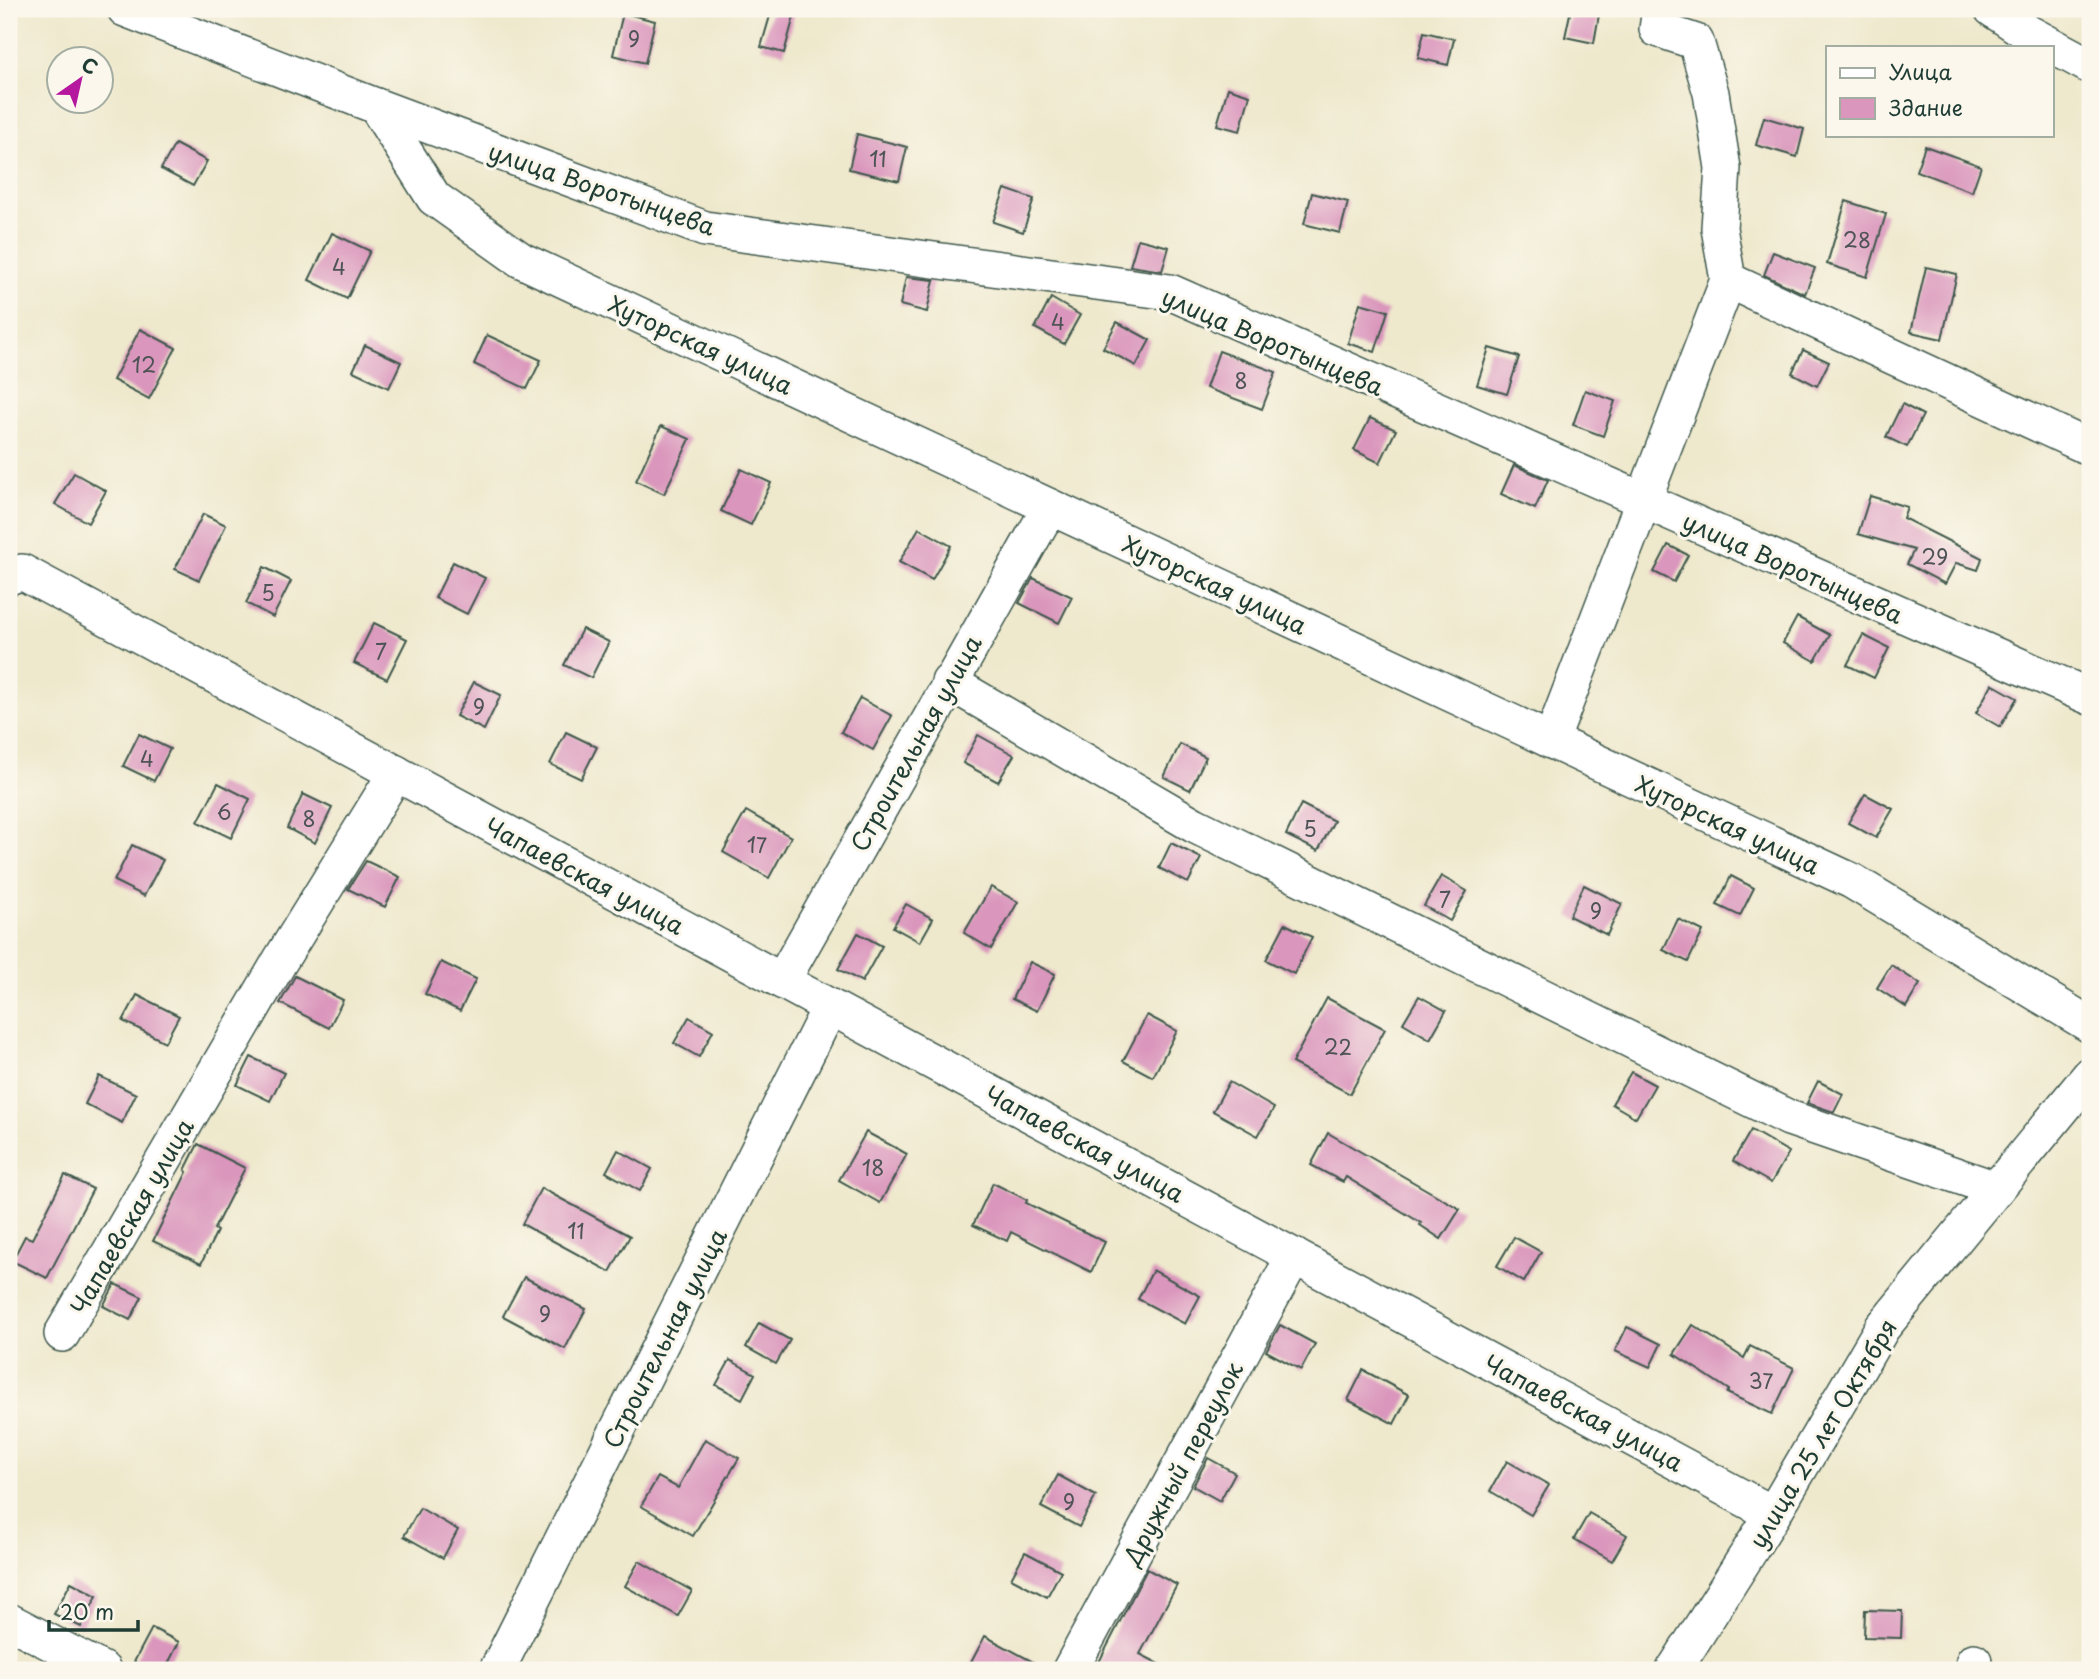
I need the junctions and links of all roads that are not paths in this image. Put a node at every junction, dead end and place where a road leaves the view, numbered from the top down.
1 (125, 9) edge
2 (1660, 9) edge
3 (1993, 9) edge
4 (2053, 46) edge
5 (2054, 47) edge
6 (2090, 66) edge
7 (376, 106) junction
8 (1728, 280) junction
9 (2090, 449) edge
10 (1643, 501) junction
11 (1050, 507) junction
12 (15, 575) edge
13 (949, 682) junction
14 (2090, 698) edge
15 (1551, 741) junction
16 (396, 773) junction
17 (782, 981) junction
18 (830, 1007) junction
19 (2090, 1025) edge
20 (2090, 1075) edge
21 (1996, 1189) junction
22 (1294, 1256) junction
23 (62, 1334) dead end
24 (1773, 1514) junction
25 (9, 1622) edge
26 (103, 1670) edge
27 (497, 1670) edge
28 (1070, 1670) edge
29 (1674, 1670) edge

1 - 7 street, улица Воротынцева
2 - 8 street
3 - 4 street
5 - 6 street
7 - 10 street, улица Воротынцева
7 - 11 street, Хуторская улица
8 - 9 street
8 - 10 street
10 - 14 street, улица Воротынцева
10 - 15 street
11 - 13 street, Строительная улица
11 - 15 street, Хуторская улица
12 - 16 street, Чапаевская улица
13 - 17 street, Строительная улица
13 - 21 street
15 - 19 street, Хуторская улица
16 - 17 street, Чапаевская улица
16 - 23 street, Чапаевская улица
17 - 18 street, Чапаевская улица
18 - 22 street, Чапаевская улица
18 - 27 street, Строительная улица
20 - 21 street, улица 25 лет Октября
21 - 24 street, улица 25 лет Октября
22 - 24 street, Чапаевская улица
22 - 28 street, Дружный переулок
24 - 29 street, улица 25 лет Октября
25 - 26 street

